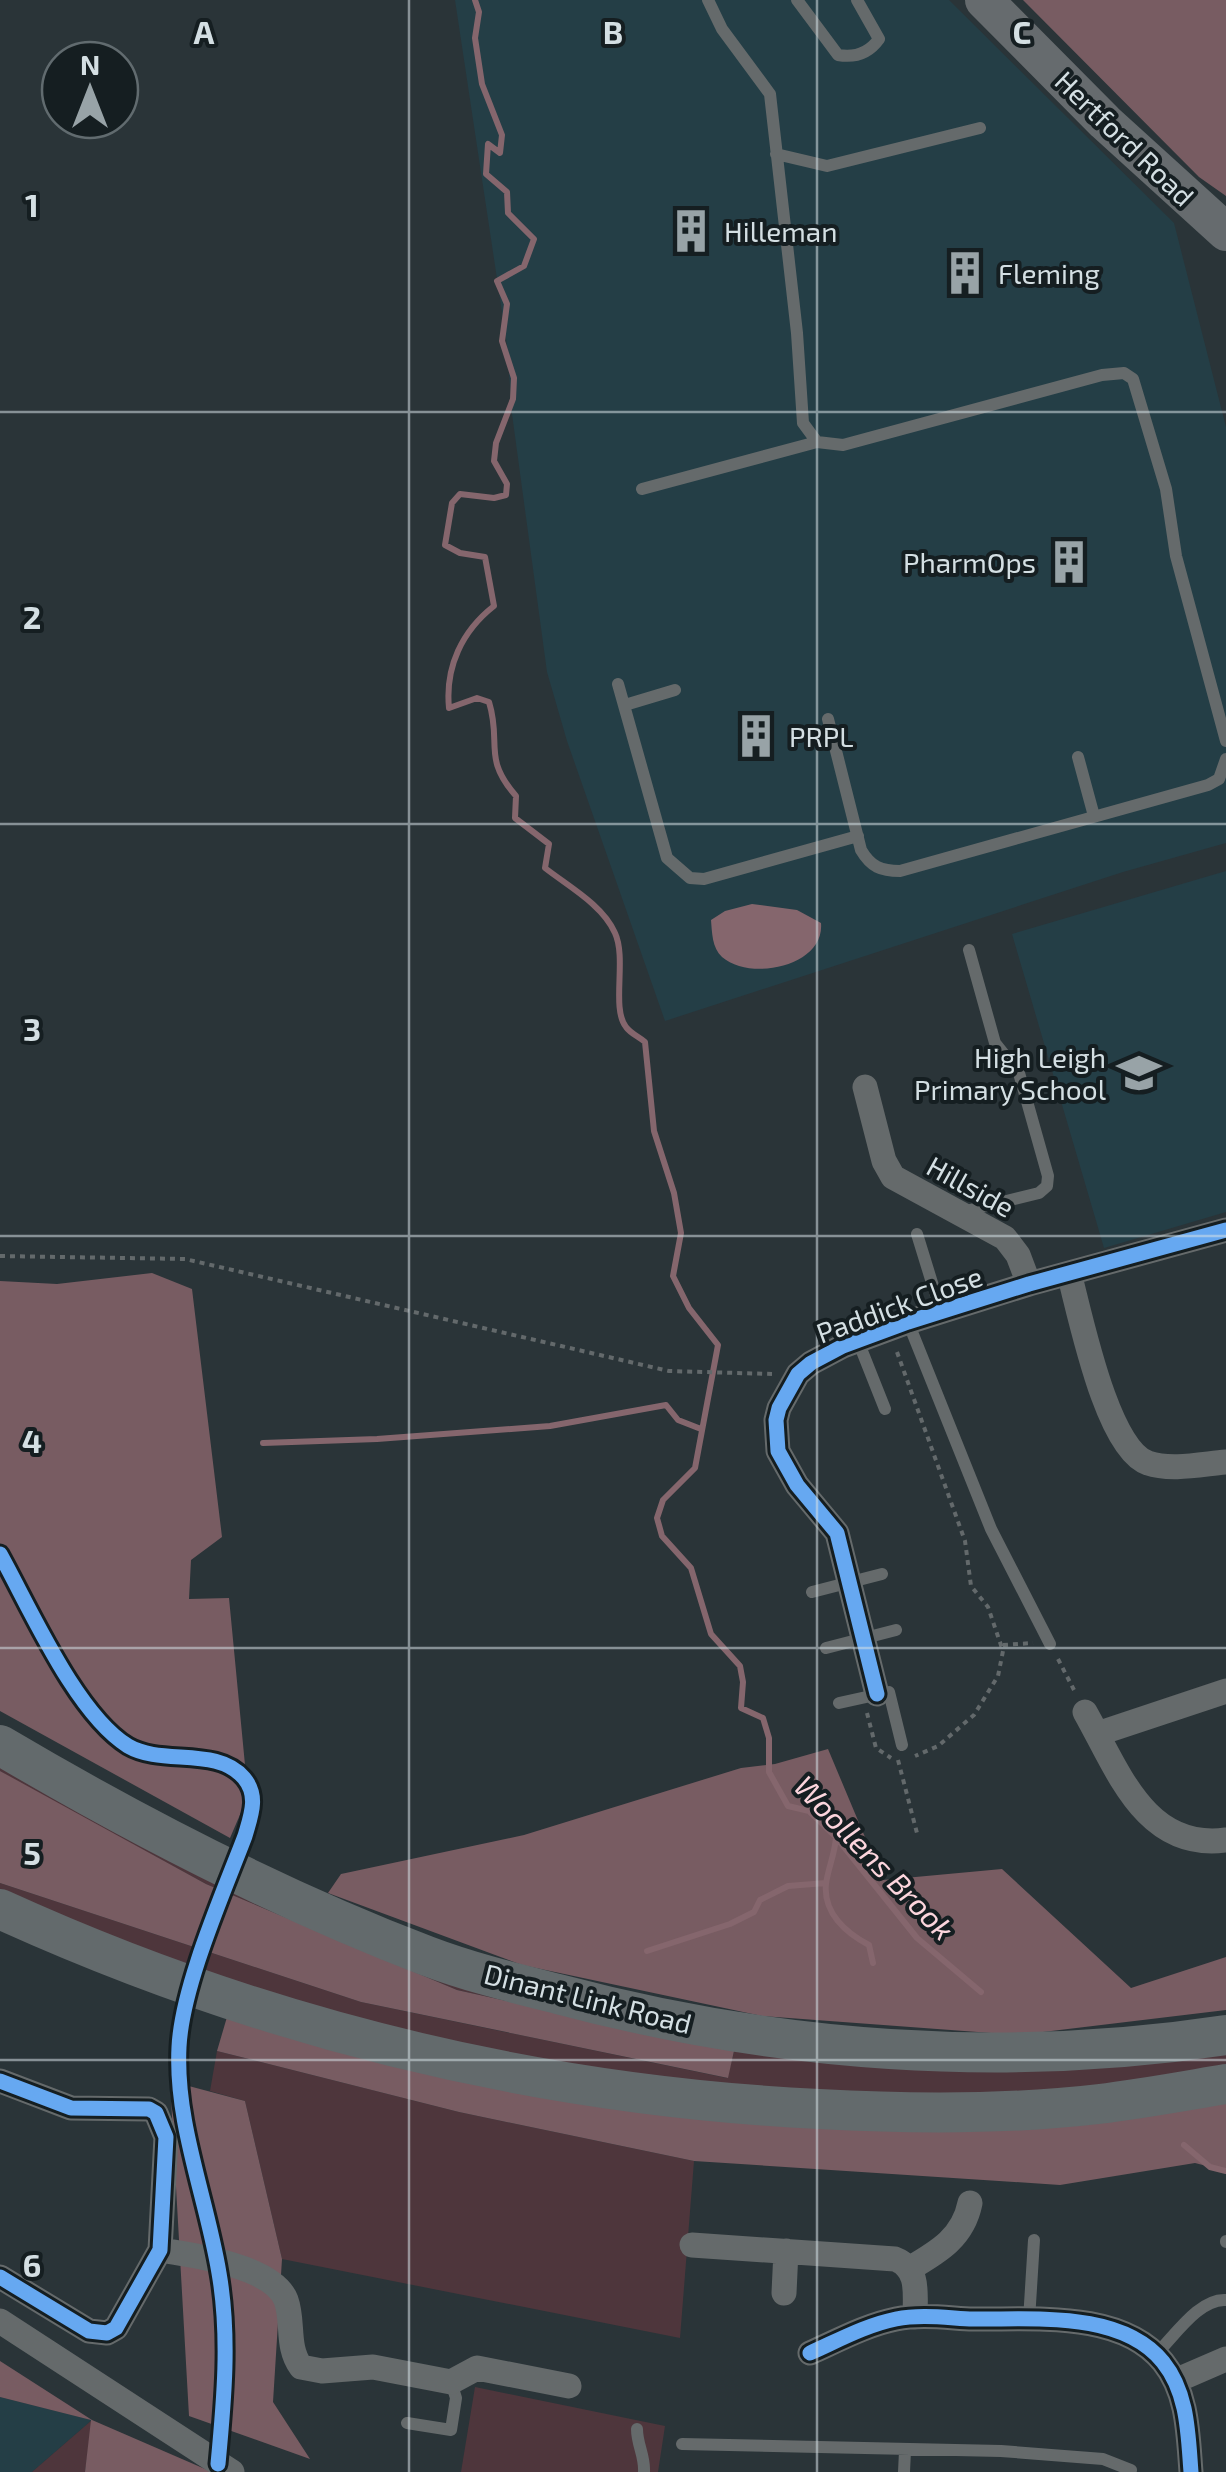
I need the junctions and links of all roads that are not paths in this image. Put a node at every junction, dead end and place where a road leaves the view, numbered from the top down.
1 (708, 0) edge
2 (797, 0) edge
3 (856, 0) edge
4 (984, 0) edge
5 (980, 128) dead end
6 (776, 154) junction
7 (1226, 232) edge
8 (816, 442) junction
9 (642, 489) dead end
10 (618, 684) dead end
11 (675, 690) dead end
12 (625, 705) junction
13 (828, 719) dead end
14 (1226, 741) edge
15 (1078, 757) dead end
16 (1226, 759) edge
17 (1094, 816) junction
18 (858, 836) junction
19 (969, 950) dead end
20 (865, 1087) dead end
21 (960, 1212) junction
22 (1226, 1230) edge
23 (917, 1234) dead end
24 (1068, 1273) junction
25 (1029, 1284) junction
26 (941, 1312) junction
27 (898, 1325) junction
28 (858, 1341) junction
29 (885, 1409) dead end
30 (1226, 1462) edge
31 (882, 1574) dead end
32 (850, 1583) junction
33 (812, 1592) dead end
34 (896, 1630) dead end
35 (864, 1638) junction
36 (1048, 1641) road end
37 (826, 1648) dead end
38 (1226, 1691) edge
39 (871, 1696) junction
40 (839, 1703) dead end
41 (0, 1745) edge
42 (902, 1745) dead end
43 (1226, 1840) edge
44 (0, 1910) edge
45 (1226, 2035) edge
46 (0, 2081) edge
47 (1226, 2084) edge
48 (970, 2203) dead end
49 (1034, 2240) dead end
50 (692, 2245) dead end
51 (160, 2250) junction
52 (786, 2251) junction
53 (910, 2269) junction
54 (0, 2277) edge
55 (784, 2293) dead end
56 (1226, 2300) edge
57 (914, 2317) junction
58 (1029, 2320) junction
59 (0, 2321) edge
60 (810, 2352) dead end
61 (1156, 2354) junction
62 (1226, 2359) edge
63 (1174, 2380) junction
64 (450, 2382) junction
65 (569, 2386) dead end
66 (407, 2423) dead end
67 (637, 2429) dead end
68 (682, 2444) dead end
69 (905, 2451) junction
70 (1131, 2470) edge
71 (232, 2472) edge
72 (644, 2472) edge
73 (904, 2472) edge
74 (1191, 2472) edge

1 - 6 lane
2 - 3 lane
4 - 7 main road, Hertford Road
5 - 6 lane
6 - 8 lane
8 - 9 lane
8 - 14 lane
10 - 12 lane
11 - 12 lane
12 - 18 lane
13 - 18 lane
15 - 17 lane
16 - 17 lane
17 - 18 lane
19 - 21 lane
20 - 21 street, Hillside
21 - 25 street, Hillside
22 - 24 street, Paddick Close
23 - 26 lane
24 - 25 street, Paddick Close
24 - 30 street
25 - 26 street, Paddick Close
26 - 27 street, Paddick Close
27 - 28 street, Paddick Close
27 - 36 lane
28 - 29 lane
28 - 32 street, Paddick Close
31 - 32 lane
32 - 33 lane
32 - 35 street, Paddick Close
34 - 35 lane
35 - 37 lane
35 - 39 street, Paddick Close
38 - 43 street
39 - 40 lane
39 - 42 lane
41 - 45 main road, Dinant Link Road
44 - 47 main road
46 - 51 street
48 - 53 street
49 - 58 lane
50 - 52 street
51 - 54 street
51 - 64 street
52 - 53 street
52 - 55 street
53 - 57 street
56 - 61 lane
57 - 58 street
57 - 60 street
58 - 61 street
59 - 71 street
61 - 63 street
62 - 63 street
63 - 74 street
64 - 65 street
64 - 66 lane
67 - 72 lane
68 - 69 lane
69 - 70 lane
69 - 73 lane

